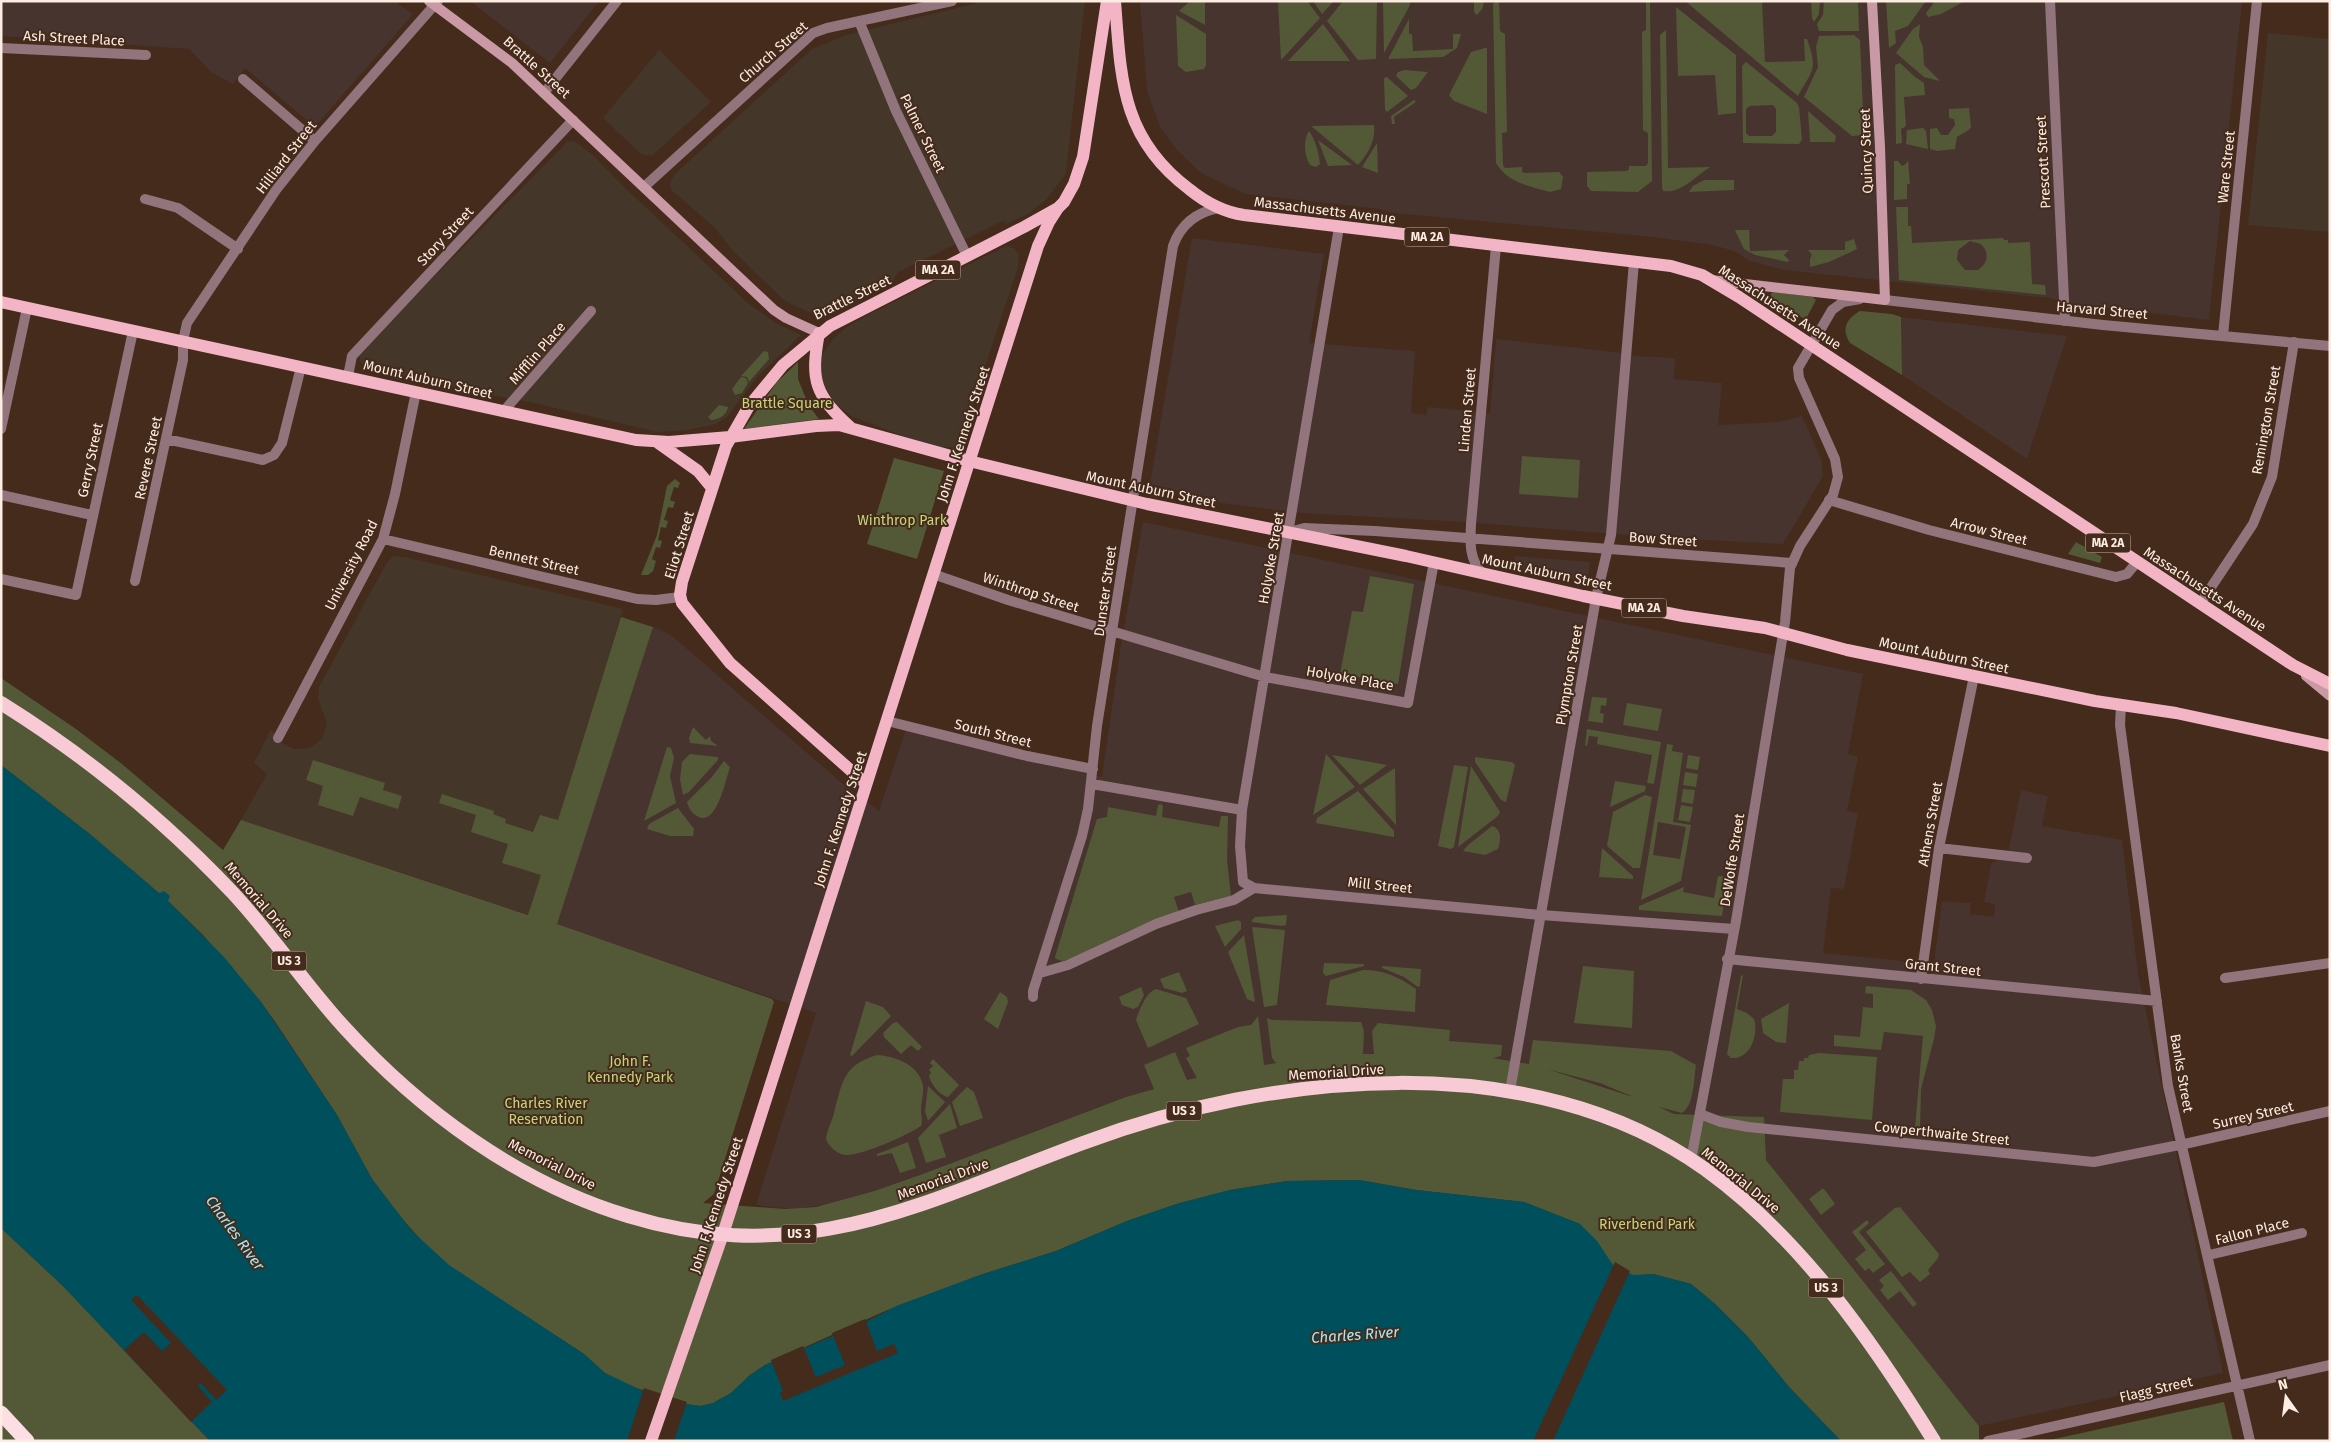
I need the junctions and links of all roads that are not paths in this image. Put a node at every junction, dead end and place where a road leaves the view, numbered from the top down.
1 (618, 1) edge
2 (952, 1) edge
3 (1105, 1) edge
4 (1115, 1) edge
5 (1872, 1) edge
6 (2050, 1) edge
7 (2257, 1) edge
8 (434, 3) edge
9 (859, 21) junction
10 (1, 48) edge
11 (146, 55) dead end
12 (243, 79) dead end
13 (544, 93) junction
14 (573, 120) junction
15 (315, 140) junction
16 (644, 187) junction
17 (145, 200) dead end
18 (1058, 208) junction
19 (1218, 208) junction
20 (1339, 227) junction
21 (1496, 246) junction
22 (238, 248) junction
23 (967, 256) junction
24 (1634, 262) junction
25 (1711, 280) junction
26 (1871, 298) junction
27 (1885, 300) junction
28 (1, 302) edge
29 (27, 308) junction
30 (591, 311) dead end
31 (2065, 321) junction
32 (133, 332) junction
33 (819, 333) junction
34 (2223, 335) junction
35 (183, 341) junction
36 (2294, 342) junction
37 (1811, 345) junction
38 (2330, 346) edge
39 (301, 367) junction
40 (348, 376) junction
41 (416, 392) junction
42 (503, 412) junction
43 (851, 428) junction
44 (1, 429) edge
45 (730, 437) junction
46 (166, 439) junction
47 (657, 442) junction
48 (969, 461) junction
49 (712, 488) junction
50 (1, 495) edge
51 (1829, 500) junction
52 (1133, 501) junction
53 (92, 515) junction
54 (1290, 532) junction
55 (383, 539) junction
56 (1470, 539) junction
57 (1608, 549) junction
58 (1434, 562) junction
59 (2137, 562) junction
60 (1792, 563) junction
61 (933, 574) junction
62 (1482, 574) junction
63 (1, 579) edge
64 (135, 581) dead end
65 (680, 597) junction
66 (1596, 598) junction
67 (2200, 604) junction
68 (1114, 632) junction
69 (1783, 633) junction
70 (2293, 665) junction
71 (1974, 676) junction
72 (1265, 677) junction
73 (2330, 684) edge
74 (2330, 696) edge
75 (1, 703) edge
76 (2121, 705) junction
77 (887, 721) junction
78 (278, 738) dead end
79 (2330, 746) edge
80 (1093, 769) junction
81 (866, 784) junction
82 (1092, 784) junction
83 (1242, 810) junction
84 (1939, 848) junction
85 (2027, 858) dead end
86 (1254, 888) junction
87 (1541, 915) junction
88 (1734, 929) junction
89 (1727, 959) junction
90 (2330, 963) edge
91 (1040, 973) junction
92 (2225, 978) dead end
93 (1922, 979) junction
94 (1033, 997) dead end
95 (2156, 1001) junction
96 (1510, 1090) junction
97 (2330, 1111) edge
98 (1700, 1114) junction
99 (2182, 1145) junction
100 (1691, 1160) junction
101 (2302, 1232) dead end
102 (723, 1234) junction
103 (2208, 1255) junction
104 (2330, 1365) edge
105 (2238, 1385) junction
106 (1, 1413) edge
107 (27, 1441) edge
108 (651, 1441) edge
109 (1934, 1441) edge
110 (1988, 1441) edge
111 (2250, 1441) edge

1 - 13 street
2 - 9 street, Church Street
3 - 18 main road, Brattle Street / MA 2A
4 - 19 main road, Massachusetts Avenue / MA 2A
5 - 27 main road, Quincy Street
6 - 31 street, Prescott Street
7 - 34 street, Ware Street
8 - 13 main road, Brattle Street
8 - 15 street, Hilliard Street
9 - 16 street, Church Street
9 - 23 street, Palmer Street
10 - 11 street, Ash Street Place
12 - 15 street
13 - 14 main road, Brattle Street
14 - 16 main road, Brattle Street
14 - 40 street, Story Street
15 - 22 street, Hilliard Street
16 - 33 main road, Brattle Street
17 - 22 street
18 - 23 main road, Brattle Street / MA 2A
18 - 48 main road, John F. Kennedy Street
19 - 20 main road, Massachusetts Avenue / MA 2A
19 - 52 street, Dunster Street
20 - 21 main road, Massachusetts Avenue / MA 2A
20 - 54 street, Holyoke Street
21 - 24 main road, Massachusetts Avenue / MA 2A
21 - 56 street, Linden Street
22 - 35 street, Hilliard Street
23 - 33 main road, Brattle Street / MA 2A
24 - 25 main road, Massachusetts Avenue / MA 2A
24 - 57 street, Plympton Street
25 - 26 main road, Harvard Street
25 - 37 main road, Massachusetts Avenue / MA 2A
26 - 27 main road, Harvard Street
26 - 37 street, Harvard Street
27 - 31 street, Harvard Street
28 - 29 main road, Mount Auburn Street
29 - 32 main road, Mount Auburn Street
29 - 44 street
30 - 42 street, Mifflin Place
31 - 34 street, Harvard Street
32 - 35 main road, Mount Auburn Street
32 - 53 street, Gerry Street
33 - 43 main road, Mount Auburn Street / MA 2A
33 - 45 main road, Eliot Street
34 - 36 street, Harvard Street
35 - 39 main road, Mount Auburn Street
35 - 46 street, Revere Street
36 - 38 street, Harvard Street
36 - 67 street, Remington Street
37 - 51 street
37 - 59 main road, Massachusetts Avenue / MA 2A
39 - 40 main road, Mount Auburn Street
39 - 46 street
40 - 41 main road, Mount Auburn Street
41 - 42 main road, Mount Auburn Street
41 - 55 street, University Road
42 - 47 main road, Mount Auburn Street
43 - 45 main road, Mount Auburn Street
43 - 48 main road, Mount Auburn Street / MA 2A
45 - 47 main road, Mount Auburn Street
45 - 49 main road, Eliot Street
46 - 64 street, Revere Street
47 - 49 main road
48 - 52 main road, Mount Auburn Street / MA 2A
48 - 61 main road, John F. Kennedy Street
49 - 65 main road, Eliot Street
50 - 53 street
51 - 59 street, Arrow Street
51 - 60 street
52 - 54 main road, Mount Auburn Street / MA 2A
52 - 68 street, Dunster Street
53 - 63 street, Gerry Street
54 - 56 street, Bow Street
54 - 58 main road, Mount Auburn Street / MA 2A
54 - 72 street, Holyoke Street
55 - 65 street, Bennett Street
55 - 78 street, University Road
56 - 57 street, Bow Street
56 - 62 street, Linden Street
57 - 60 street, Bow Street
57 - 66 street, Plympton Street
58 - 62 main road, Mount Auburn Street / MA 2A
58 - 72 street, Holyoke Place
59 - 67 main road, Massachusetts Avenue / MA 2A
60 - 69 street, DeWolfe Street
61 - 68 street, Winthrop Street
61 - 77 main road, John F. Kennedy Street
62 - 66 main road, Mount Auburn Street / MA 2A
65 - 81 main road, Eliot Street
66 - 69 main road, Mount Auburn Street / MA 2A
66 - 87 street, Plympton Street
67 - 70 main road, Massachusetts Avenue / MA 2A
68 - 72 street, Winthrop Street
68 - 80 street, Dunster Street
69 - 71 main road, Mount Auburn Street / MA 2A
69 - 88 street, DeWolfe Street
70 - 73 main road, Massachusetts Avenue / MA 2A
70 - 74 main road
71 - 76 main road, Mount Auburn Street / MA 2A
71 - 84 street, Athens Street
72 - 83 street, Holyoke Street
75 - 102 highway, Memorial Drive / US 3
76 - 79 main road, Mount Auburn Street / MA 2A
76 - 95 street, Banks Street
77 - 80 street, South Street
77 - 81 main road, John F. Kennedy Street
80 - 82 street, Dunster Street
81 - 102 main road, John F. Kennedy Street
82 - 83 street
82 - 91 street, Dunster Street
83 - 86 street, Holyoke Street
84 - 85 street
84 - 93 street, Athens Street
86 - 87 street, Mill Street
86 - 91 street
87 - 88 street, Mill Street
87 - 96 street, Plympton Street
88 - 89 street, DeWolfe Street
89 - 93 street, Grant Street
89 - 98 street, DeWolfe Street
90 - 92 street
91 - 94 street, Dunster Street
93 - 95 street, Grant Street
95 - 99 street, Banks Street
96 - 100 highway, Memorial Drive / US 3
96 - 102 highway, Memorial Drive / US 3
97 - 99 street, Surrey Street
98 - 99 street, Cowperthwaite Street
98 - 100 street, DeWolfe Street
99 - 103 street, Banks Street
100 - 109 highway, Memorial Drive / US 3
101 - 103 street, Fallon Place
102 - 108 main road, John F. Kennedy Street
103 - 105 street, Banks Street
104 - 105 street, Flagg Street
105 - 110 street, Flagg Street
105 - 111 street, Banks Street
106 - 107 highway

